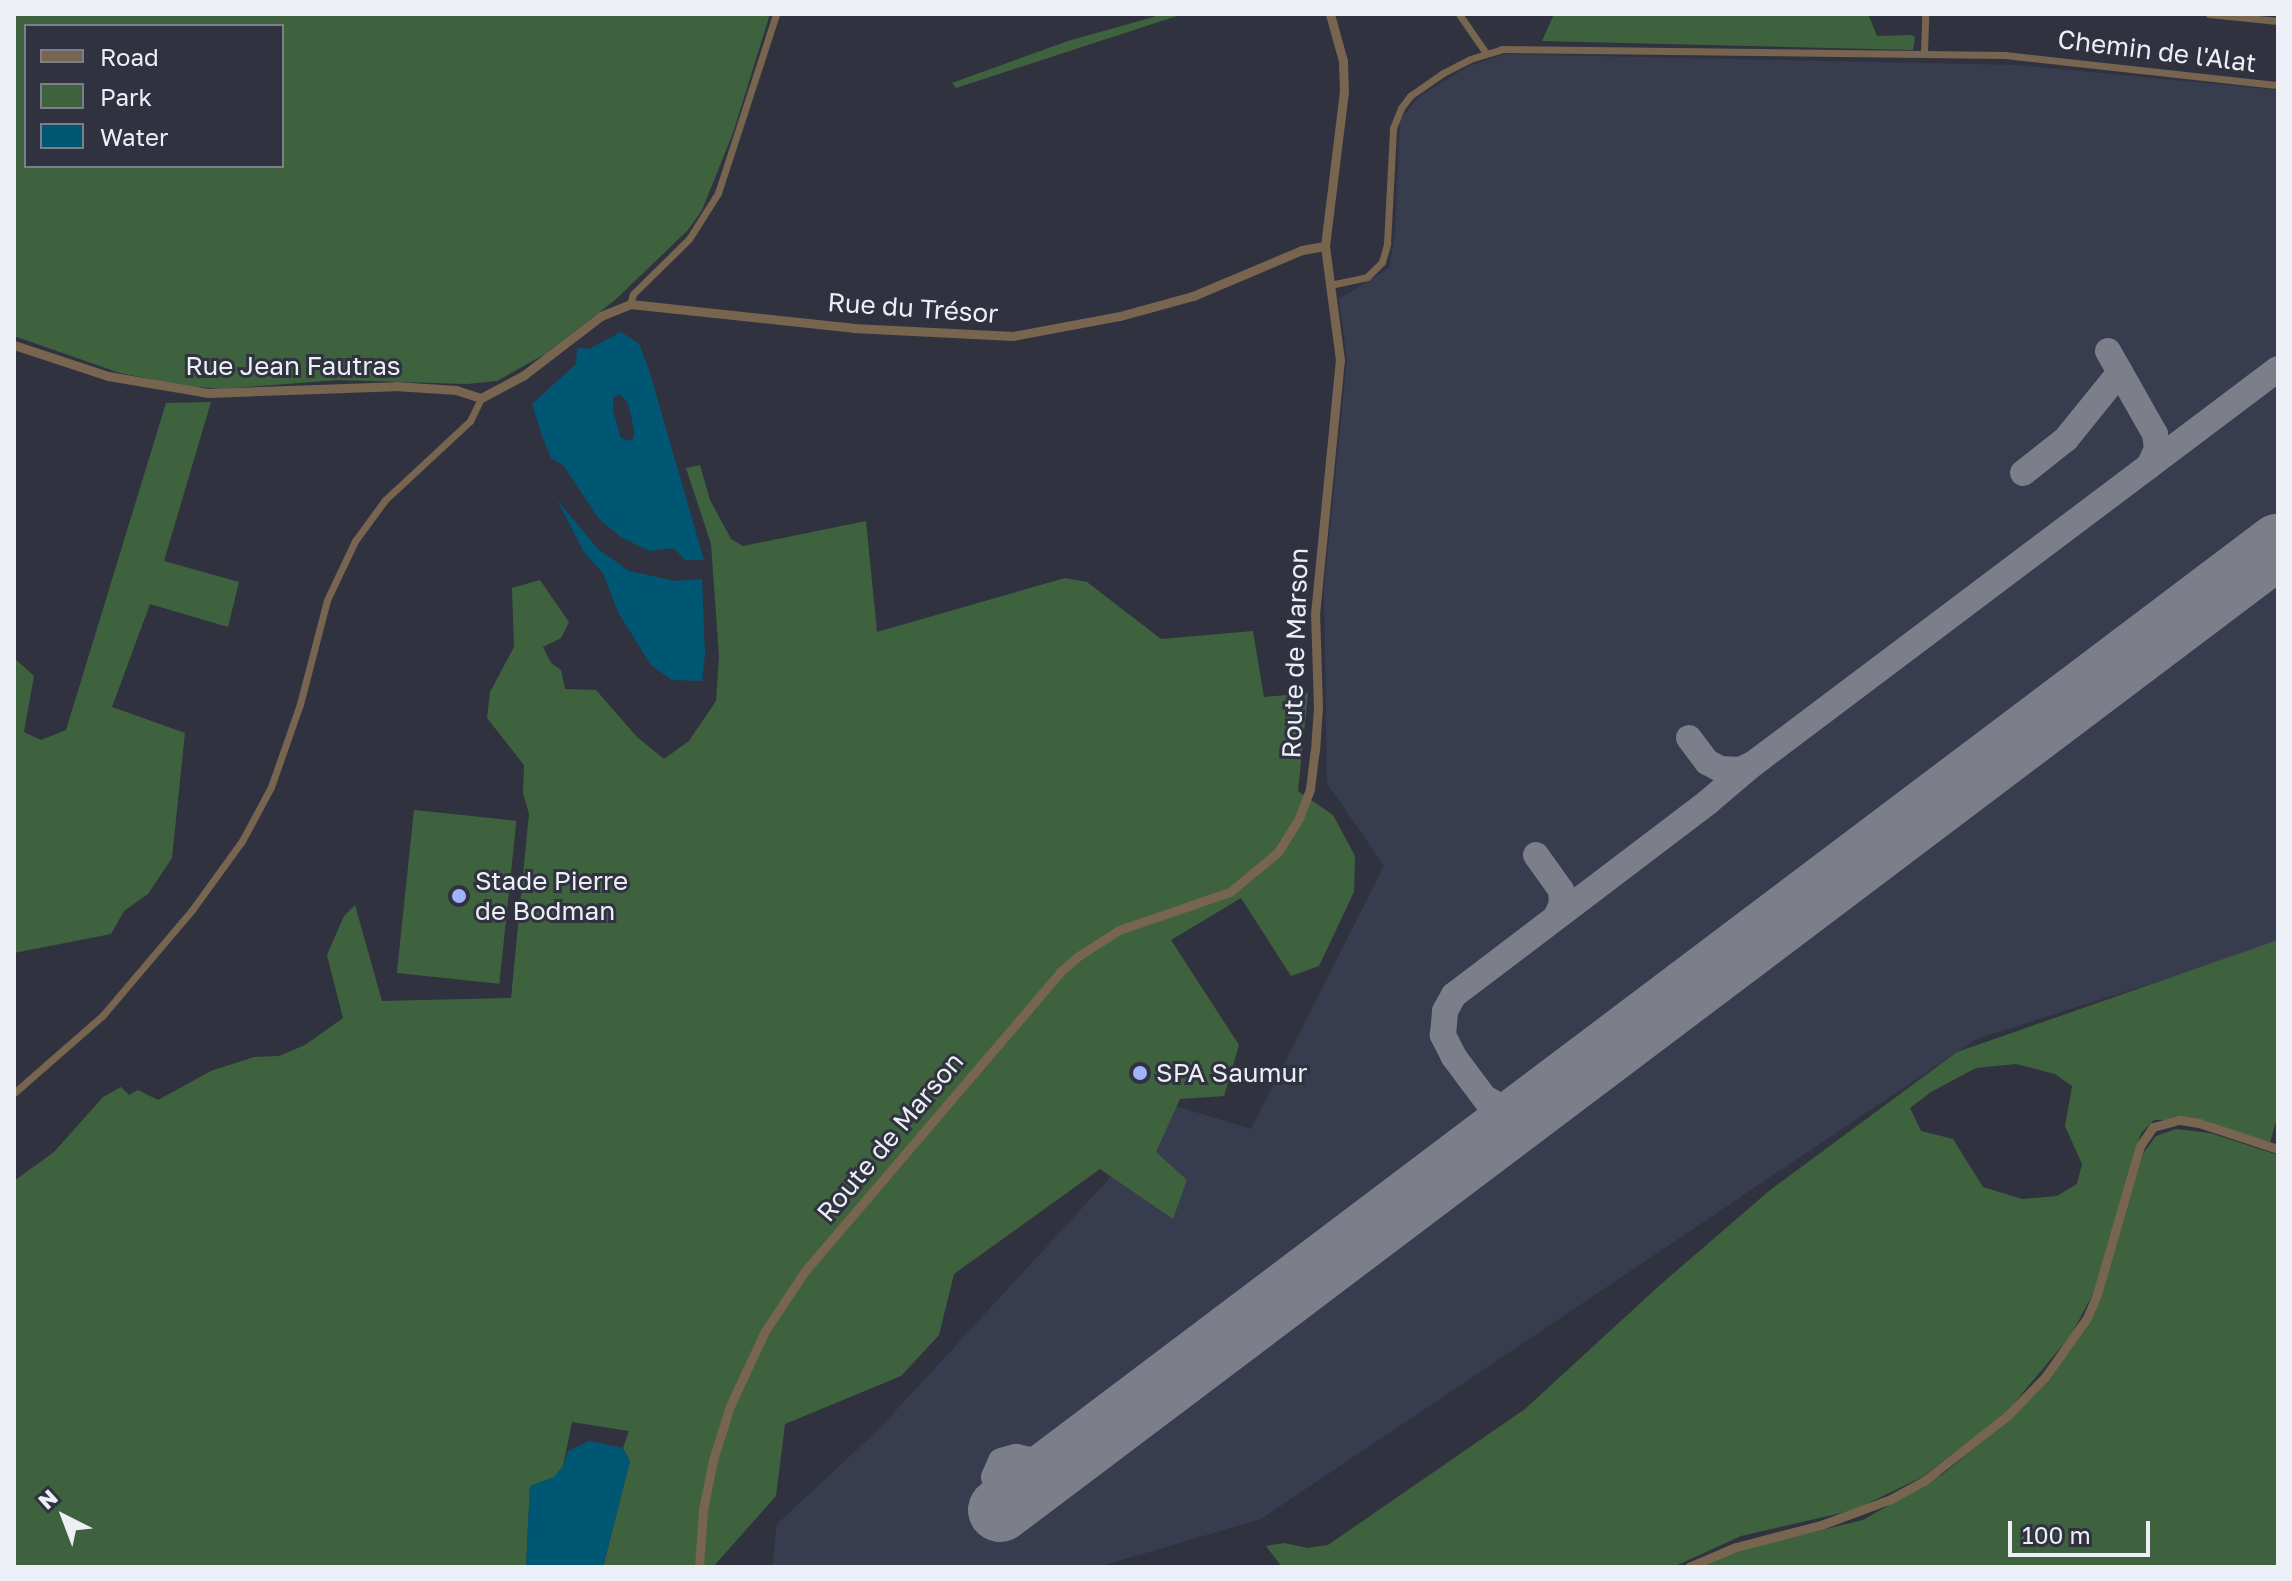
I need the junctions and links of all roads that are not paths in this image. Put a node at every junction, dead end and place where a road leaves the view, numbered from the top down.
1 (776, 14) edge
2 (1330, 14) edge
3 (1459, 14) edge
4 (1925, 14) edge
5 (2214, 15) edge
6 (2248, 16) edge
7 (2266, 17) edge
8 (2278, 21) edge
9 (1924, 52) junction
10 (1486, 53) junction
11 (2278, 85) edge
12 (1325, 246) junction
13 (1330, 285) junction
14 (630, 304) junction
15 (14, 345) edge
16 (481, 398) junction
17 (14, 1093) edge
18 (2278, 1149) edge
19 (699, 1567) edge
20 (1689, 1567) edge

1 - 14 street
2 - 12 street, Route de Marson
3 - 10 street
4 - 9 street
5 - 6 street
6 - 7 street
7 - 8 street
9 - 10 street, Chemin de l'Alat
9 - 11 street, Chemin de l'Alat
10 - 13 street, Chemin de l'Alat
12 - 13 street, Route de Marson
12 - 14 street, Rue du Trésor
13 - 19 street, Route de Marson
14 - 16 street
15 - 16 street, Rue Jean Fautras
16 - 17 street
18 - 20 street

